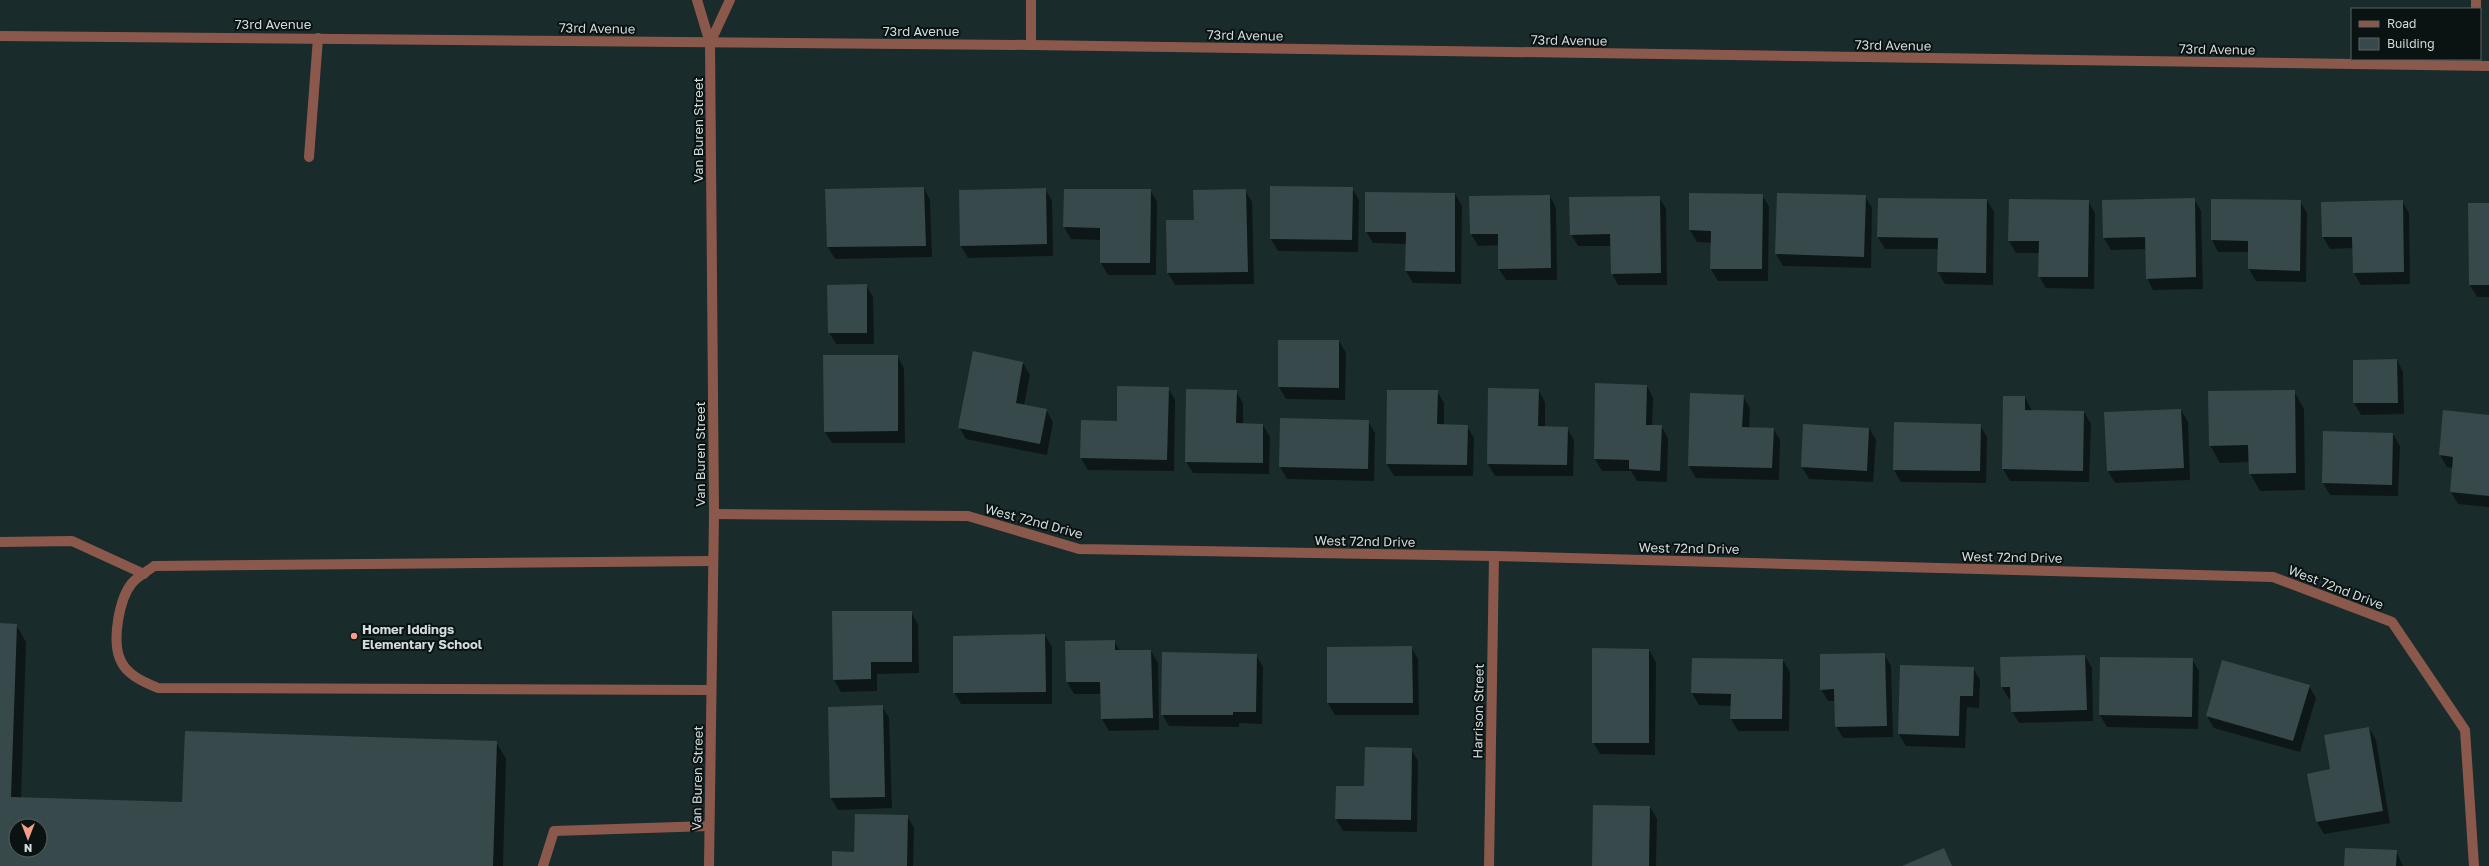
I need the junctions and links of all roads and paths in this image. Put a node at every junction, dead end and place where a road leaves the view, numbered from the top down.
1 (697, 0) edge
2 (730, 0) edge
3 (1031, 0) edge
4 (0, 36) edge
5 (318, 38) junction
6 (710, 42) junction
7 (1031, 45) junction
8 (2477, 63) edge
9 (2489, 66) edge
10 (310, 157) dead end
11 (714, 514) junction
12 (0, 542) edge
13 (1494, 556) junction
14 (713, 561) junction
15 (144, 574) junction
16 (711, 690) junction
17 (709, 826) junction
18 (543, 866) edge
19 (709, 866) edge
20 (1489, 866) edge
21 (2474, 866) edge

1 - 6 street
2 - 6 street
3 - 7 street
4 - 5 street, 73rd Avenue
5 - 6 street, 73rd Avenue
5 - 10 street
6 - 7 street, 73rd Avenue
6 - 11 street, Van Buren Street
7 - 8 street, 73rd Avenue
8 - 9 street, 73rd Avenue
11 - 13 street, West 72nd Drive
11 - 14 street, Van Buren Street
12 - 15 street
13 - 20 street, Harrison Street
13 - 21 street, West 72nd Drive
14 - 15 street
14 - 16 street, Van Buren Street
15 - 16 street
16 - 17 street, Van Buren Street
17 - 18 street
17 - 19 street, Van Buren Street

